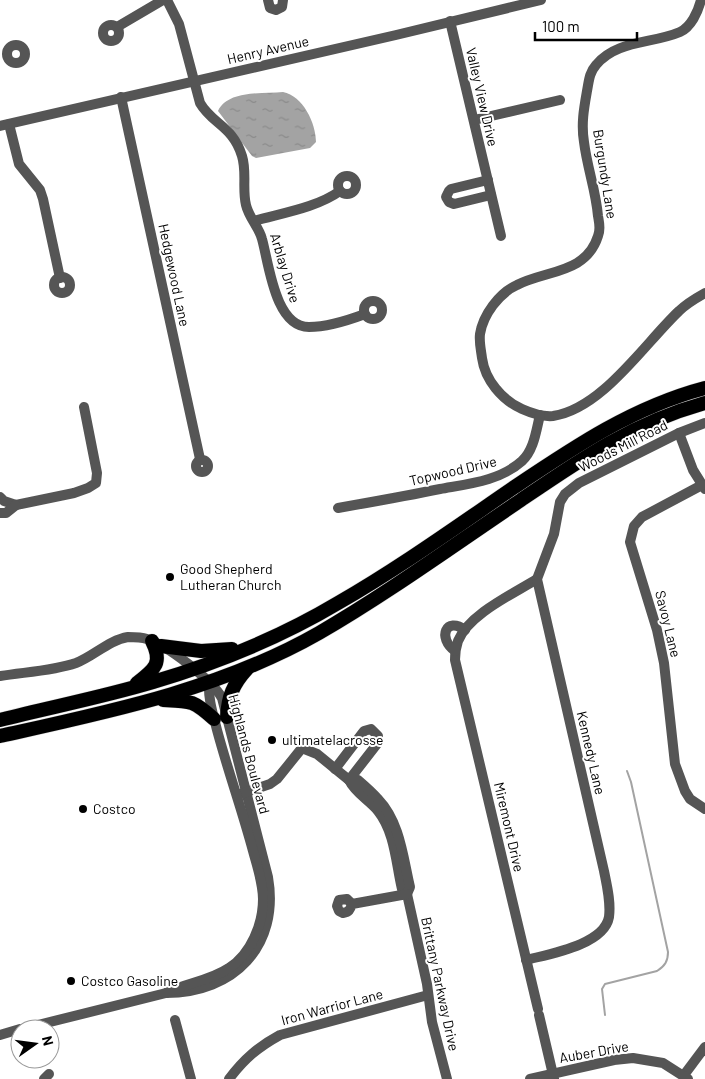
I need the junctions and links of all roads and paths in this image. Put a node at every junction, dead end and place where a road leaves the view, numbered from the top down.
1 (163, 0) edge
2 (167, 0) edge
3 (268, 0) edge
4 (283, 0) edge
5 (541, 0) edge
6 (701, 0) edge
7 (514, 3) edge
8 (501, 4) edge
9 (450, 22) junction
10 (117, 28) dead end
11 (193, 81) junction
12 (121, 97) junction
13 (560, 100) dead end
14 (474, 120) junction
15 (5, 125) edge
16 (488, 180) junction
17 (340, 192) dead end
18 (491, 196) junction
19 (254, 220) junction
20 (501, 236) dead end
21 (60, 278) dead end
22 (705, 292) edge
23 (365, 314) dead end
24 (705, 388) edge
25 (705, 403) edge
26 (84, 407) dead end
27 (540, 416) junction
28 (705, 423) edge
29 (679, 433) junction
30 (200, 459) dead end
31 (703, 487) edge
32 (0, 497) edge
33 (16, 506) junction
34 (338, 508) dead end
35 (0, 513) edge
36 (537, 579) junction
37 (465, 630) junction
38 (156, 643) junction
39 (250, 647) junction
40 (456, 651) junction
41 (216, 660) junction
42 (250, 666) junction
43 (193, 669) junction
44 (0, 676) edge
45 (209, 682) junction
46 (130, 688) junction
47 (155, 699) junction
48 (221, 718) junction
49 (0, 720) edge
50 (0, 736) edge
51 (335, 770) junction
52 (349, 780) junction
53 (242, 794) junction
54 (701, 807) edge
55 (407, 894) junction
56 (352, 904) dead end
57 (526, 960) junction
58 (428, 995) junction
59 (60, 1019) edge
60 (175, 1020) dead end
61 (705, 1047) edge
62 (553, 1076) edge
63 (686, 1077) edge
64 (191, 1079) edge
65 (229, 1079) edge
66 (447, 1079) edge
67 (530, 1079) edge

1 - 10 street
2 - 11 street, Arblay Drive
3 - 4 street
5 - 7 street, Henry Avenue
6 - 27 street, Burgundy Lane
7 - 8 street, Henry Avenue
8 - 9 street, Henry Avenue
9 - 11 street, Henry Avenue
9 - 14 street, Valley View Drive
11 - 12 street, Henry Avenue
11 - 19 street, Arblay Drive
12 - 15 street, Henry Avenue
12 - 30 street, Hedgewood Lane
13 - 14 street
14 - 16 street, Valley View Drive
15 - 21 street
16 - 18 street, Valley View Drive
16 - 18 street
17 - 19 street
18 - 20 street, Valley View Drive
19 - 23 street, Arblay Drive
22 - 27 street
24 - 39 highway
25 - 42 highway
26 - 33 street
27 - 34 street, Topwood Drive
28 - 29 street, Woods Mill Road
29 - 31 street
29 - 36 street, Woods Mill Road
31 - 54 street, Savoy Lane
32 - 33 street
33 - 35 street
36 - 37 street, Miremont Drive
36 - 57 street, Kennedy Lane
37 - 40 street, Miremont Drive
37 - 40 street, Miremont Drive
38 - 39 highway
38 - 43 street
38 - 44 street
38 - 46 highway
39 - 41 highway
40 - 57 street, Miremont Drive
41 - 43 highway
41 - 45 highway
42 - 45 highway
42 - 48 highway
43 - 45 street
43 - 46 highway
45 - 47 highway
45 - 48 street, Highlands Boulevard
46 - 49 highway
47 - 48 highway
47 - 50 highway
48 - 53 street, Highlands Boulevard
51 - 52 street, Brittany Parkway Drive
51 - 52 street
51 - 53 street, Brittany Parkway Drive
52 - 55 street, Brittany Parkway Drive
53 - 59 street, Highlands Boulevard
55 - 56 street
55 - 58 street, Brittany Parkway Drive
57 - 62 street, Miremont Drive
58 - 65 street, Iron Warrior Lane
58 - 66 street, Brittany Parkway Drive
60 - 64 street
61 - 63 street
62 - 63 street, Auber Drive
62 - 67 street, Auber Drive

